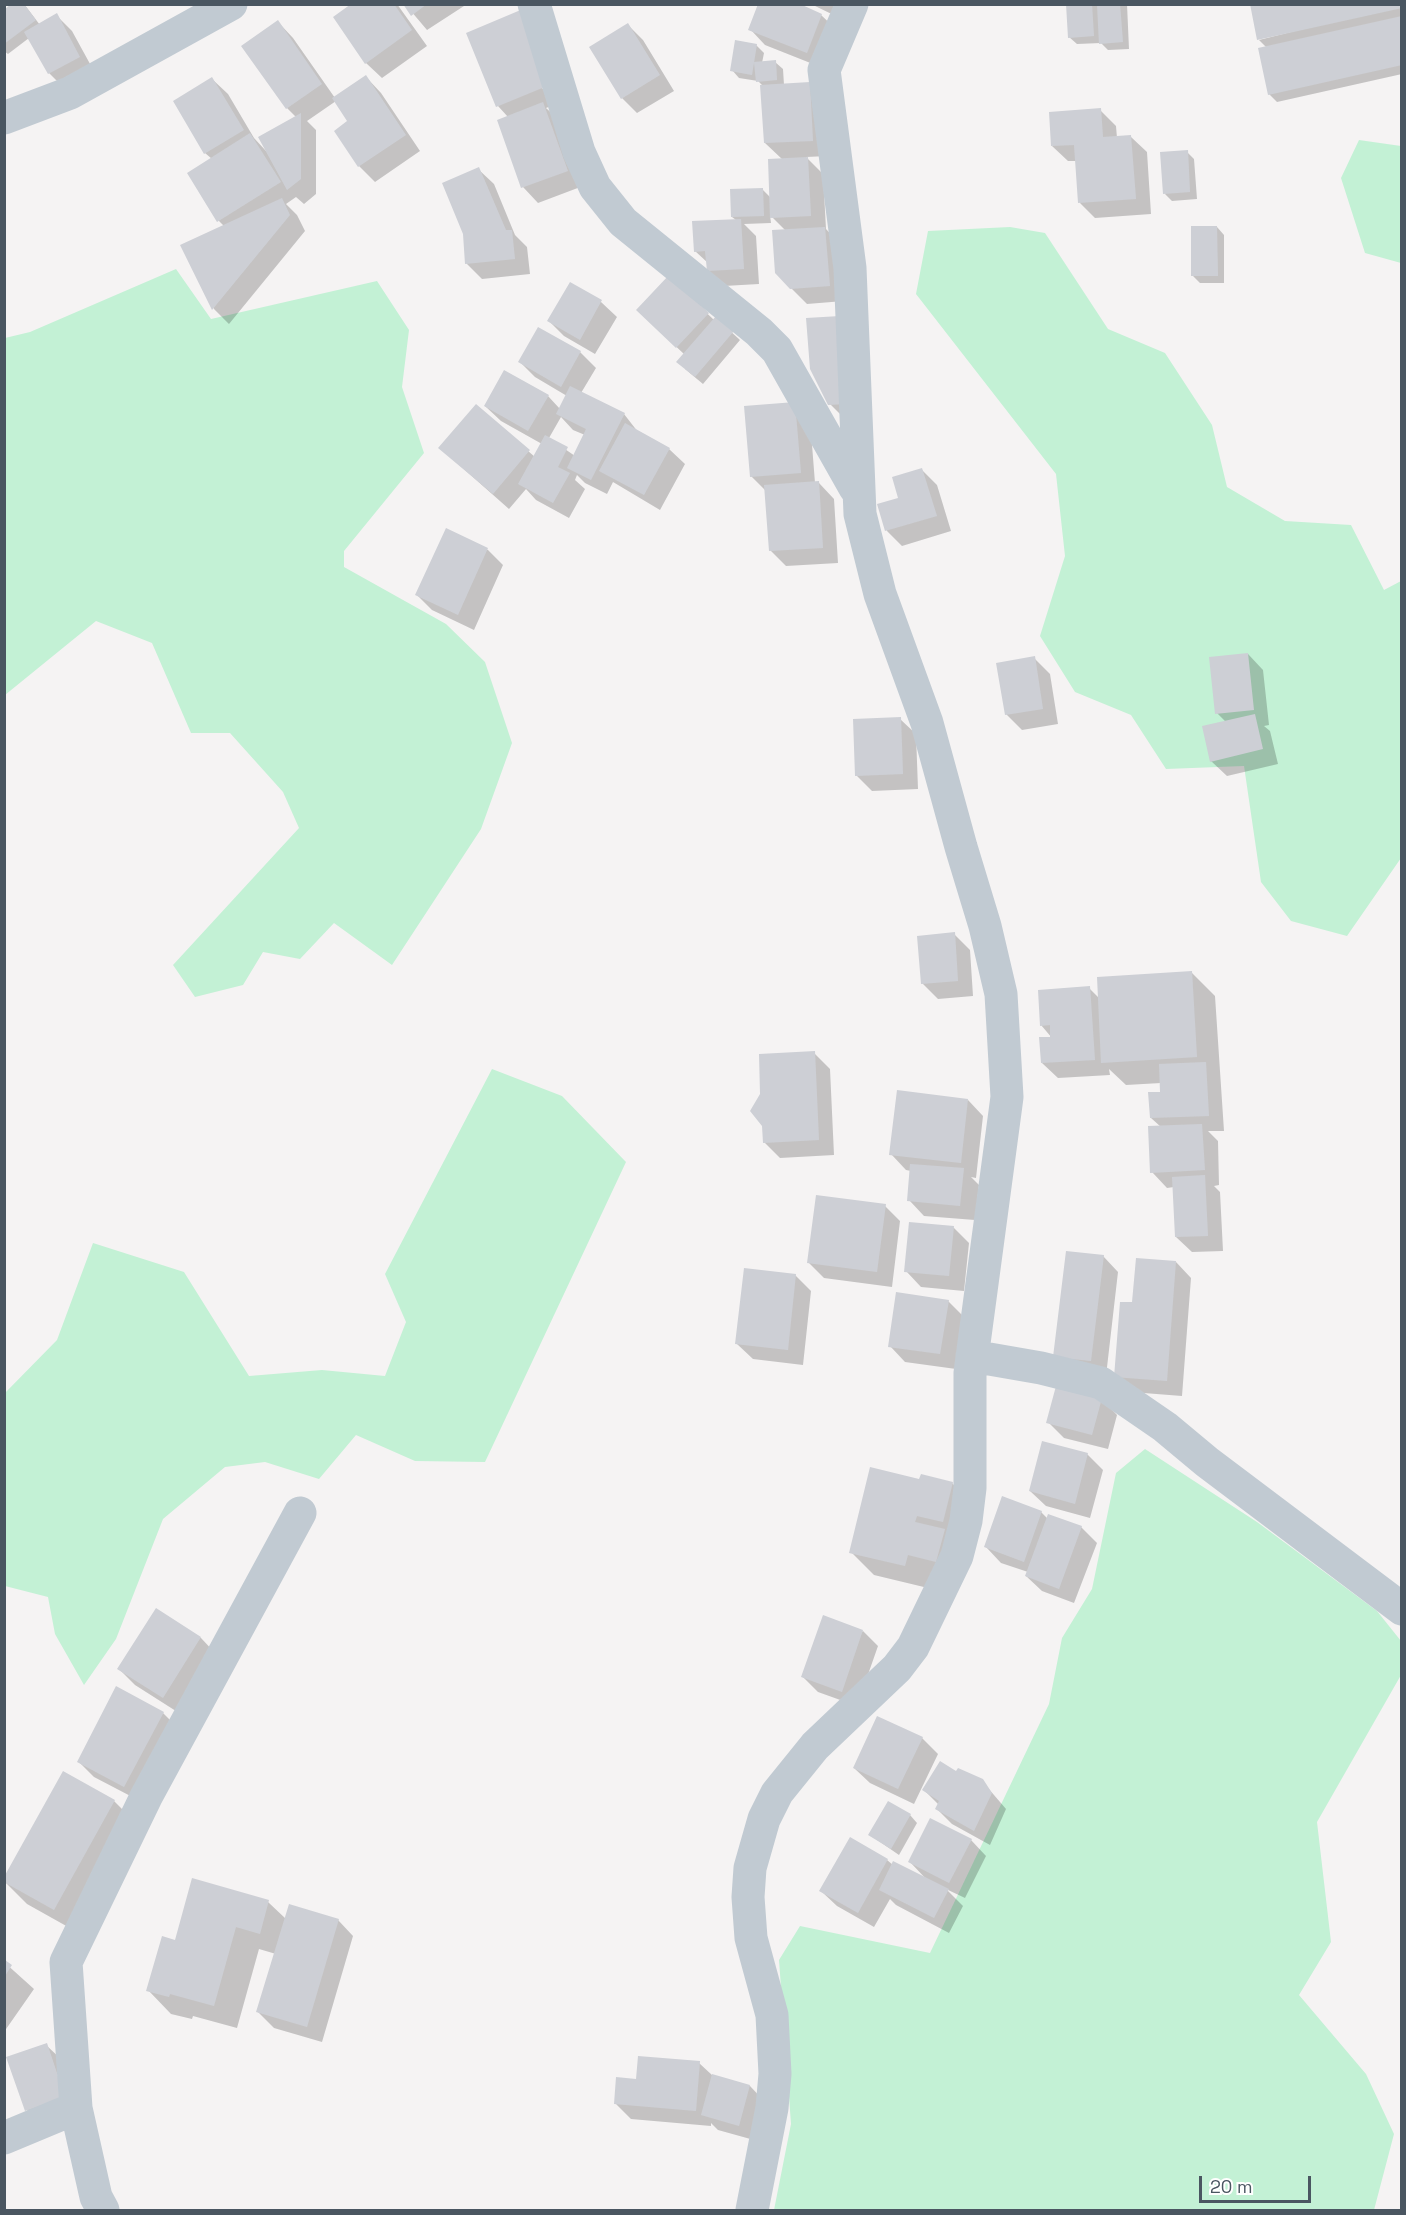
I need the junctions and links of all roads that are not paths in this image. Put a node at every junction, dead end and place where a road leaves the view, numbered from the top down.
1 (231, 4) edge
2 (534, 4) edge
3 (852, 4) edge
4 (4, 117) edge
5 (857, 492) junction
6 (972, 1356) junction
7 (300, 1513) dead end
8 (1401, 1609) edge
9 (76, 2108) junction
10 (4, 2139) edge
11 (103, 2211) edge
12 (752, 2211) edge

1 - 4 street
2 - 5 street
3 - 5 street
5 - 6 street
6 - 8 street
6 - 12 street
7 - 9 street
9 - 10 street
9 - 11 street

